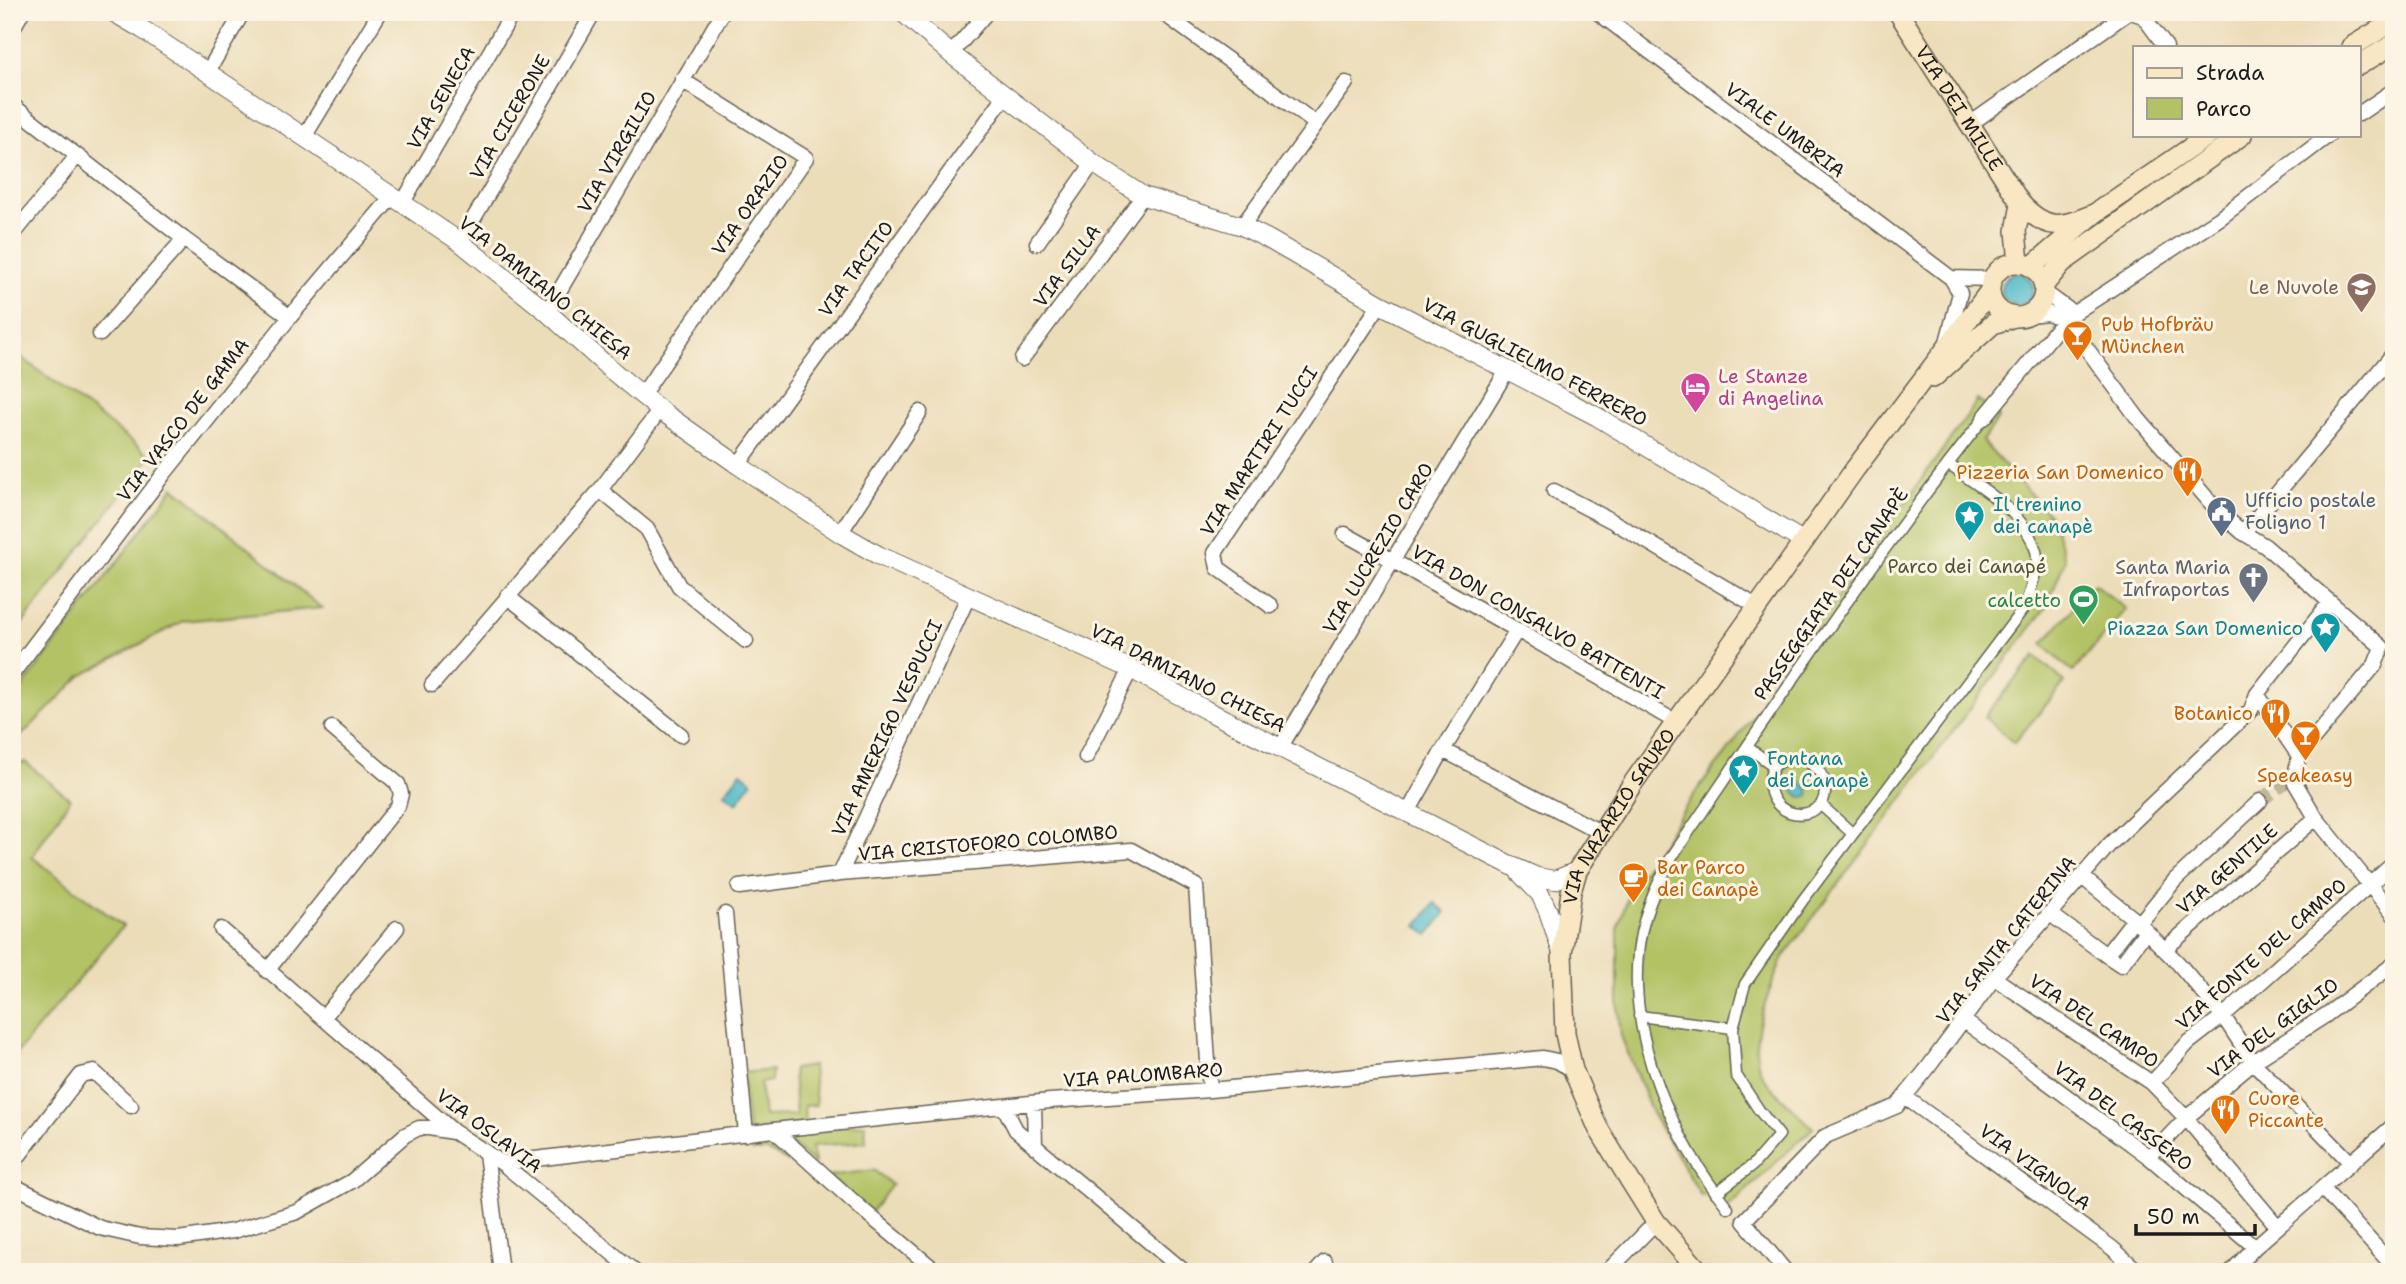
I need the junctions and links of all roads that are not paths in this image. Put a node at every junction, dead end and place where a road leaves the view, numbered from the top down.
1 (22, 12) edge
2 (113, 12) edge
3 (243, 12) edge
4 (380, 12) edge
5 (513, 12) edge
6 (594, 12) edge
7 (723, 12) edge
8 (902, 12) edge
9 (987, 12) edge
10 (1162, 12) edge
11 (1597, 12) edge
12 (1898, 12) edge
13 (2130, 12) edge
14 (2394, 21) edge
15 (12, 30) edge
16 (2394, 44) edge
17 (2165, 46) edge
18 (2353, 46) edge
19 (951, 54) junction
20 (2360, 64) edge
21 (207, 72) junction
22 (682, 80) junction
23 (1346, 83) dead end
24 (2394, 90) edge
25 (1005, 96) junction
26 (12, 105) edge
27 (2360, 113) edge
28 (1316, 124) junction
29 (1970, 124) junction
30 (2208, 136) edge
31 (2241, 136) edge
32 (2328, 136) edge
33 (304, 137) junction
34 (77, 156) junction
35 (1093, 163) junction
36 (1143, 195) junction
37 (396, 201) junction
38 (2021, 204) junction
39 (2094, 214) junction
40 (1242, 226) junction
41 (12, 236) edge
42 (184, 239) junction
43 (460, 242) junction
44 (1037, 243) dead end
45 (2025, 265) junction
46 (1951, 278) junction
47 (1991, 285) junction
48 (2044, 289) junction
49 (1380, 303) junction
50 (547, 312) junction
51 (2022, 316) junction
52 (2069, 316) junction
53 (290, 317) junction
54 (100, 334) dead end
55 (1946, 347) junction
56 (2394, 353) edge
57 (1022, 359) dead end
58 (1508, 369) junction
59 (642, 395) junction
60 (1909, 399) junction
61 (660, 410) junction
62 (920, 412) dead end
63 (1984, 418) joint
64 (1948, 464) junction
65 (738, 465) junction
66 (600, 490) junction
67 (1554, 491) dead end
68 (2242, 532) junction
69 (840, 533) junction
70 (1345, 534) dead end
71 (1804, 542) junction
72 (1393, 561) junction
73 (507, 596) junction
74 (968, 597) junction
75 (2330, 602) junction
76 (1272, 606) dead end
77 (1758, 607) junction
78 (1517, 630) junction
79 (746, 640) dead end
80 (2388, 646) edge
81 (1131, 669) junction
82 (12, 674) edge
83 (432, 685) dead end
84 (2257, 694) junction
85 (1676, 722) junction
86 (332, 728) dead end
87 (681, 735) dead end
88 (1747, 747) junction
89 (1280, 748) junction
90 (1443, 750) junction
91 (2299, 756) junction
92 (1086, 757) dead end
93 (1774, 766) junction
94 (2260, 801) tunnel mouth
95 (1821, 805) junction
96 (1408, 813) junction
97 (2316, 818) junction
98 (1600, 832) junction
99 (1853, 834) junction
100 (2394, 863) edge
101 (1514, 867) junction
102 (1577, 871) junction
103 (840, 874) junction
104 (2082, 877) junction
105 (2368, 885) junction
106 (739, 887) dead end
107 (2049, 913) junction
108 (725, 914) dead end
109 (2394, 915) edge
110 (2140, 924) junction
111 (397, 928) dead end
112 (221, 929) dead end
113 (2165, 949) junction
114 (1562, 953) junction
115 (2394, 964) edge
116 (267, 971) junction
117 (1994, 978) junction
118 (1639, 1016) junction
119 (2223, 1016) junction
120 (323, 1018) junction
121 (1963, 1020) junction
122 (1733, 1028) junction
123 (1565, 1033) junction
124 (1543, 1058) junction
125 (2253, 1062) junction
126 (1573, 1070) junction
127 (2152, 1083) junction
128 (1210, 1090) junction
129 (1905, 1097) junction
130 (1034, 1103) junction
131 (131, 1106) dead end
132 (1004, 1107) junction
133 (2186, 1118) junction
134 (2394, 1125) edge
135 (774, 1130) junction
136 (454, 1132) junction
137 (746, 1134) junction
138 (1035, 1147) junction
139 (486, 1153) junction
140 (2149, 1157) junction
141 (502, 1163) junction
142 (2351, 1163) junction
143 (13, 1186) edge
144 (2323, 1189) junction
145 (1716, 1193) junction
146 (12, 1208) edge
147 (1728, 1208) dead end
148 (1656, 1222) junction
149 (2278, 1227) junction
150 (2255, 1247) junction
151 (2394, 1267) edge
152 (501, 1272) edge
153 (635, 1272) edge
154 (937, 1272) edge
155 (1185, 1272) edge
156 (1607, 1272) edge
157 (1700, 1272) edge
158 (1786, 1272) edge
159 (2139, 1272) edge
160 (2231, 1272) edge

1 - 15 street
2 - 21 street, VIA DAMIANO CHIESA
3 - 21 street
4 - 33 street
5 - 37 street, VIA SENECA
6 - 43 street, VIA CICERONE
7 - 22 street, VIA VIRGILIO
8 - 19 street, VIA GUGLIELMO FERRERO
9 - 19 street
10 - 28 street
11 - 46 street, VIALE UMBRIA
12 - 29 main road, VIA DEI MILLE
13 - 17 street
13 - 29 street
14 - 18 main road
16 - 20 main road
19 - 25 street, VIA GUGLIELMO FERRERO
21 - 33 street, VIA DAMIANO CHIESA
22 - 50 street, VIA VIRGILIO
22 - 59 street, VIA ORAZIO
23 - 28 street
24 - 27 street
25 - 35 street, VIA GUGLIELMO FERRERO
25 - 65 street, VIA TACITO
26 - 34 street
28 - 40 street
29 - 38 main road, VIA DEI MILLE
30 - 39 main road
31 - 48 main road
32 - 52 street, PASSEGGIATA DEI CANAPÈ
33 - 37 street, VIA DAMIANO CHIESA
34 - 41 street
34 - 42 street
35 - 36 street, VIA GUGLIELMO FERRERO
35 - 44 street
36 - 40 street, VIA GUGLIELMO FERRERO
36 - 57 street, VIA SILLA
37 - 43 street, VIA DAMIANO CHIESA
37 - 53 street, VIA VASCO DE GAMA
38 - 39 main road, VIA DEI MILLE
38 - 45 main road
39 - 45 main road
40 - 49 street, VIA GUGLIELMO FERRERO
42 - 53 street
42 - 54 street
43 - 50 street, VIA DAMIANO CHIESA
45 - 47 main road
45 - 48 main road
46 - 47 street
46 - 55 street
47 - 51 main road
47 - 55 main road, VIA NAZARIO SAURO
48 - 51 main road
48 - 52 street
49 - 58 street, VIA GUGLIELMO FERRERO
49 - 76 street, VIA MARTIRI TUCCI
50 - 59 street, VIA DAMIANO CHIESA
51 - 52 street
51 - 60 main road, VIA NAZARIO SAURO
52 - 63 street, PASSEGGIATA DEI CANAPÈ
52 - 68 street
53 - 82 street, VIA VASCO DE GAMA
55 - 60 main road, VIA NAZARIO SAURO
56 - 68 street
58 - 71 street, VIA GUGLIELMO FERRERO
58 - 72 street, VIA LUCREZIO CARO
59 - 61 street, VIA DAMIANO CHIESA
60 - 71 main road, VIA NAZARIO SAURO
61 - 65 street, VIA DAMIANO CHIESA
61 - 66 street
62 - 69 street
63 - 64 street, PASSEGGIATA DEI CANAPÈ
64 - 88 street, PASSEGGIATA DEI CANAPÈ
64 - 99 street
65 - 69 street, VIA DAMIANO CHIESA
66 - 73 street
66 - 79 street
67 - 77 street
68 - 75 street
69 - 74 street, VIA DAMIANO CHIESA
70 - 72 street, VIA DON CONSALVO BATTENTI
71 - 77 main road, VIA NAZARIO SAURO
72 - 78 street, VIA DON CONSALVO BATTENTI
72 - 89 street, VIA LUCREZIO CARO
73 - 83 street
73 - 87 street
74 - 81 street, VIA DAMIANO CHIESA
74 - 103 street, VIA AMERIGO VESPUCCI
75 - 80 street
75 - 84 street
77 - 85 main road, VIA NAZARIO SAURO
78 - 85 street, VIA DON CONSALVO BATTENTI
78 - 90 street
80 - 91 street
81 - 89 street, VIA DAMIANO CHIESA
81 - 92 street
84 - 91 street
84 - 104 street, VIA SANTA CATERINA
85 - 98 main road, VIA NAZARIO SAURO
86 - 116 street
88 - 93 street
88 - 118 street, PASSEGGIATA DEI CANAPÈ
89 - 96 street, VIA DAMIANO CHIESA
90 - 96 street
90 - 98 street
91 - 97 street
93 - 95 street
93 - 95 street
94 - 110 street
95 - 99 street
96 - 101 street, VIA DAMIANO CHIESA
97 - 105 street
97 - 113 street, VIA GENTILE
98 - 102 main road, VIA NAZARIO SAURO
99 - 122 street
100 - 105 street, VIA FONTE DEL CAMPO
101 - 102 street, VIA DAMIANO CHIESA
101 - 114 street, VIA DAMIANO CHIESA
102 - 114 main road, VIA NAZARIO SAURO
103 - 106 street, VIA CRISTOFORO COLOMBO
103 - 128 street, VIA CRISTOFORO COLOMBO
104 - 107 street, VIA SANTA CATERINA
104 - 110 street
105 - 109 street
105 - 119 street, VIA FONTE DEL CAMPO
107 - 110 street
107 - 117 street, VIA SANTA CATERINA
108 - 137 street
110 - 113 street
111 - 120 street
112 - 116 street, VIA OSLAVIA
113 - 119 street
114 - 123 main road, VIA NAZARIO SAURO
115 - 125 street, VIA DEL GIGLIO
116 - 120 street, VIA OSLAVIA
117 - 121 street, VIA SANTA CATERINA
117 - 127 street, VIA DEL CAMPO
118 - 122 street
118 - 145 street, PASSEGGIATA DEI CANAPÈ
119 - 125 street
119 - 127 street, VIA FONTE DEL CAMPO
120 - 136 street, VIA OSLAVIA
121 - 129 street, VIA SANTA CATERINA
121 - 140 street, VIA DEL CASSERO
122 - 145 street
123 - 124 street
123 - 126 main road, VIA NAZARIO SAURO
124 - 126 street, VIA PALOMBARO
124 - 128 street, VIA PALOMBARO
125 - 133 street, VIA DEL GIGLIO
125 - 142 street
126 - 148 main road, VIA NAZARIO SAURO
127 - 133 street, VIA DEL CAMPO
128 - 130 street, VIA PALOMBARO
129 - 158 street, VIA SANTA CATERINA
129 - 159 street, VIA VIGNOLA
130 - 132 street, VIA PALOMBARO
130 - 138 street
131 - 143 street
132 - 135 street, VIA PALOMBARO
132 - 138 street
133 - 140 street, VIA DEL GIGLIO
133 - 149 street, VIA DEL CAMPO
134 - 142 street
135 - 137 street, VIA PALOMBARO
135 - 154 street
136 - 139 street, VIA OSLAVIA
136 - 143 street
137 - 141 street, VIA PALOMBARO
138 - 155 street
139 - 141 street, VIA OSLAVIA
139 - 152 street
140 - 150 street, VIA DEL CASSERO
141 - 153 street, VIA OSLAVIA
142 - 144 street
143 - 146 street
144 - 149 street
144 - 151 street
145 - 147 street, PASSEGGIATA DEI CANAPÈ
148 - 156 street
148 - 157 main road, VIA NAZARIO SAURO
149 - 150 street
150 - 160 street

